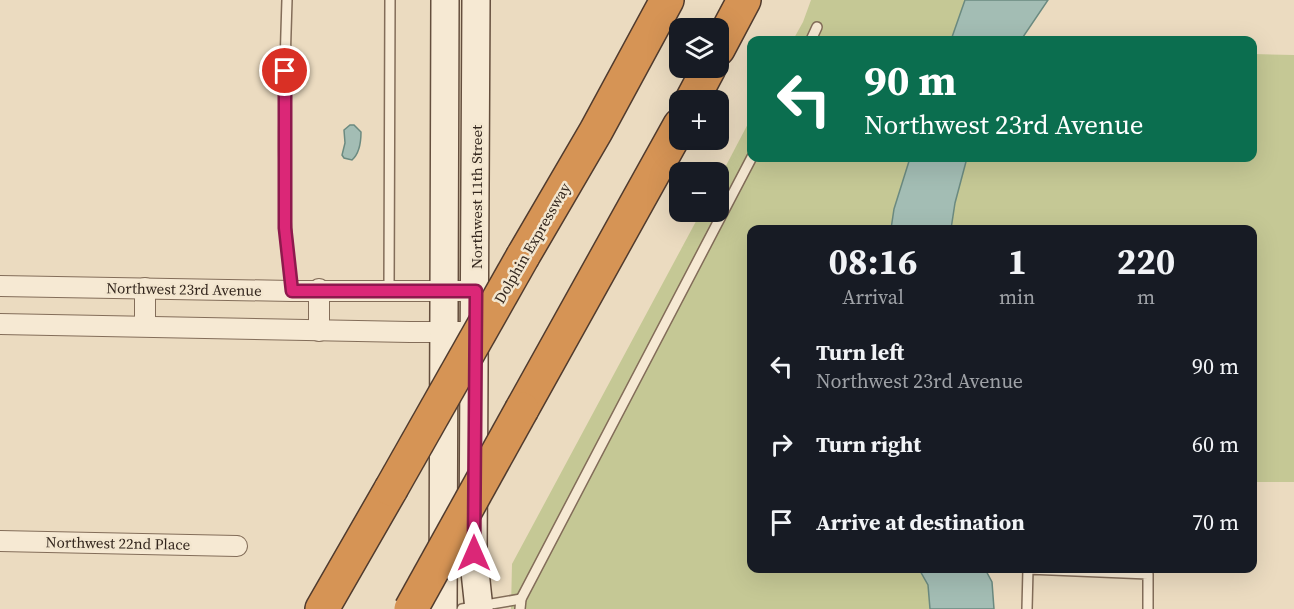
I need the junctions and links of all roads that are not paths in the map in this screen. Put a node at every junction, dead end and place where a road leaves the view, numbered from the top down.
1 (287, 0) edge
2 (390, 0) edge
3 (445, 0) edge
4 (476, 0) edge
5 (667, 0) edge
6 (744, 0) edge
7 (818, 27) dead end
8 (729, 28) edge
9 (813, 36) edge
10 (669, 145) edge
11 (749, 162) edge
12 (0, 286) edge
13 (145, 288) junction
14 (319, 289) junction
15 (389, 290) junction
16 (445, 290) junction
17 (292, 291) junction
18 (476, 291) junction
19 (0, 324) edge
20 (145, 326) junction
21 (319, 331) junction
22 (444, 332) junction
23 (475, 332) junction
24 (0, 541) edge
25 (237, 546) dead end
26 (1028, 573) edge
27 (1124, 573) edge
28 (520, 604) edge
29 (473, 608) edge
30 (322, 609) edge
31 (411, 609) edge
32 (443, 609) edge
33 (1027, 609) edge
34 (1148, 609) edge

1 - 17 lane
2 - 15 lane
3 - 16 street, Northwest 11th Street
4 - 18 street, Northwest 11th Street
5 - 30 highway, Dolphin Expressway, bridge
6 - 8 highway
7 - 9 lane
10 - 31 highway, bridge
11 - 28 lane
12 - 13 street, Northwest 23rd Avenue
13 - 17 street, Northwest 23rd Avenue
13 - 20 street
14 - 15 street, Northwest 23rd Avenue
14 - 17 street, Northwest 23rd Avenue
14 - 21 street
15 - 16 street, Northwest 23rd Avenue
16 - 18 street, Northwest 23rd Avenue
16 - 22 street, Northwest 11th Street
18 - 23 street, Northwest 11th Street
19 - 20 street
20 - 21 street
21 - 22 street
22 - 23 street
22 - 32 street, Northwest 11th Street
23 - 29 street, Northwest 11th Street
24 - 25 street, Northwest 22nd Place
26 - 33 lane
27 - 34 lane
28 - 29 lane

